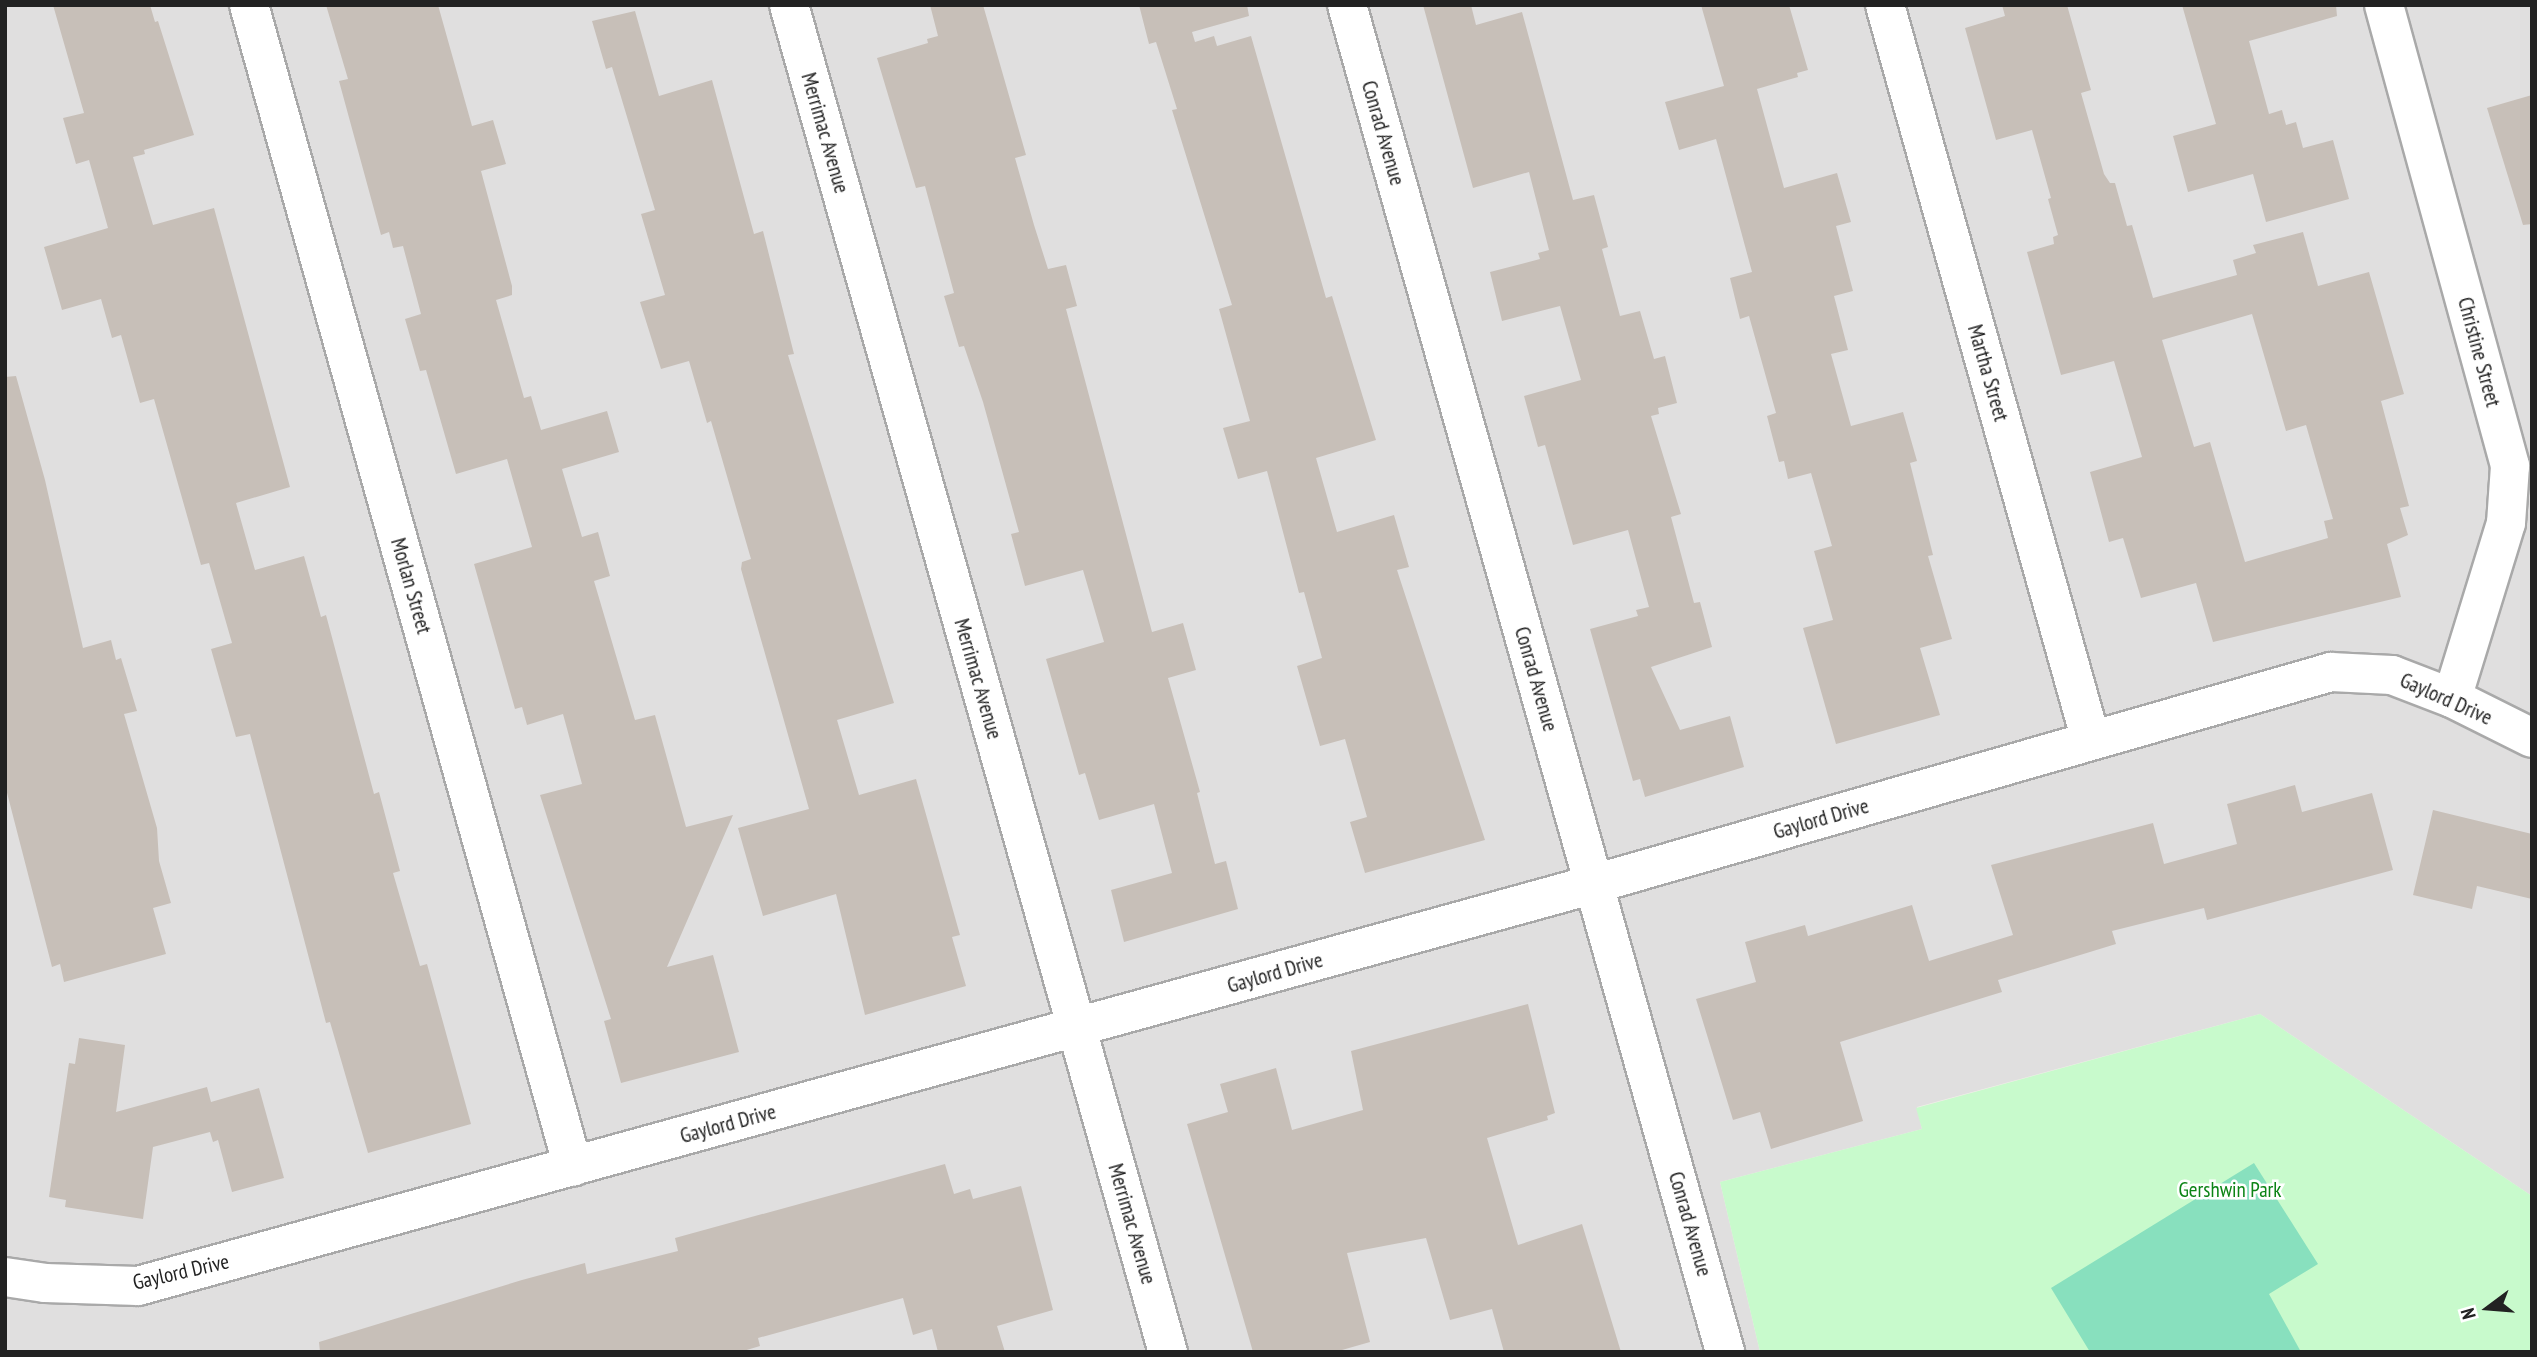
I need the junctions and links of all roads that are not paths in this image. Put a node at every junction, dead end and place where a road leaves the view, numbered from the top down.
1 (249, 5) edge
2 (789, 5) edge
3 (1347, 5) edge
4 (1885, 5) edge
5 (2384, 5) edge
6 (2452, 698) junction
7 (2532, 738) edge
8 (2091, 741) junction
9 (1594, 884) junction
10 (1077, 1028) junction
11 (573, 1167) junction
12 (5, 1277) edge
13 (1168, 1352) edge
14 (1726, 1352) edge

1 - 11 street, Morlan Street
2 - 10 street, Merrimac Avenue
3 - 9 street, Conrad Avenue
4 - 8 street, Martha Street
5 - 6 street, Christine Street
6 - 7 street, Gaylord Drive
6 - 8 street, Gaylord Drive
8 - 9 street, Gaylord Drive
9 - 10 street, Gaylord Drive
9 - 14 street, Conrad Avenue
10 - 11 street, Gaylord Drive
10 - 13 street, Merrimac Avenue
11 - 12 street, Gaylord Drive

